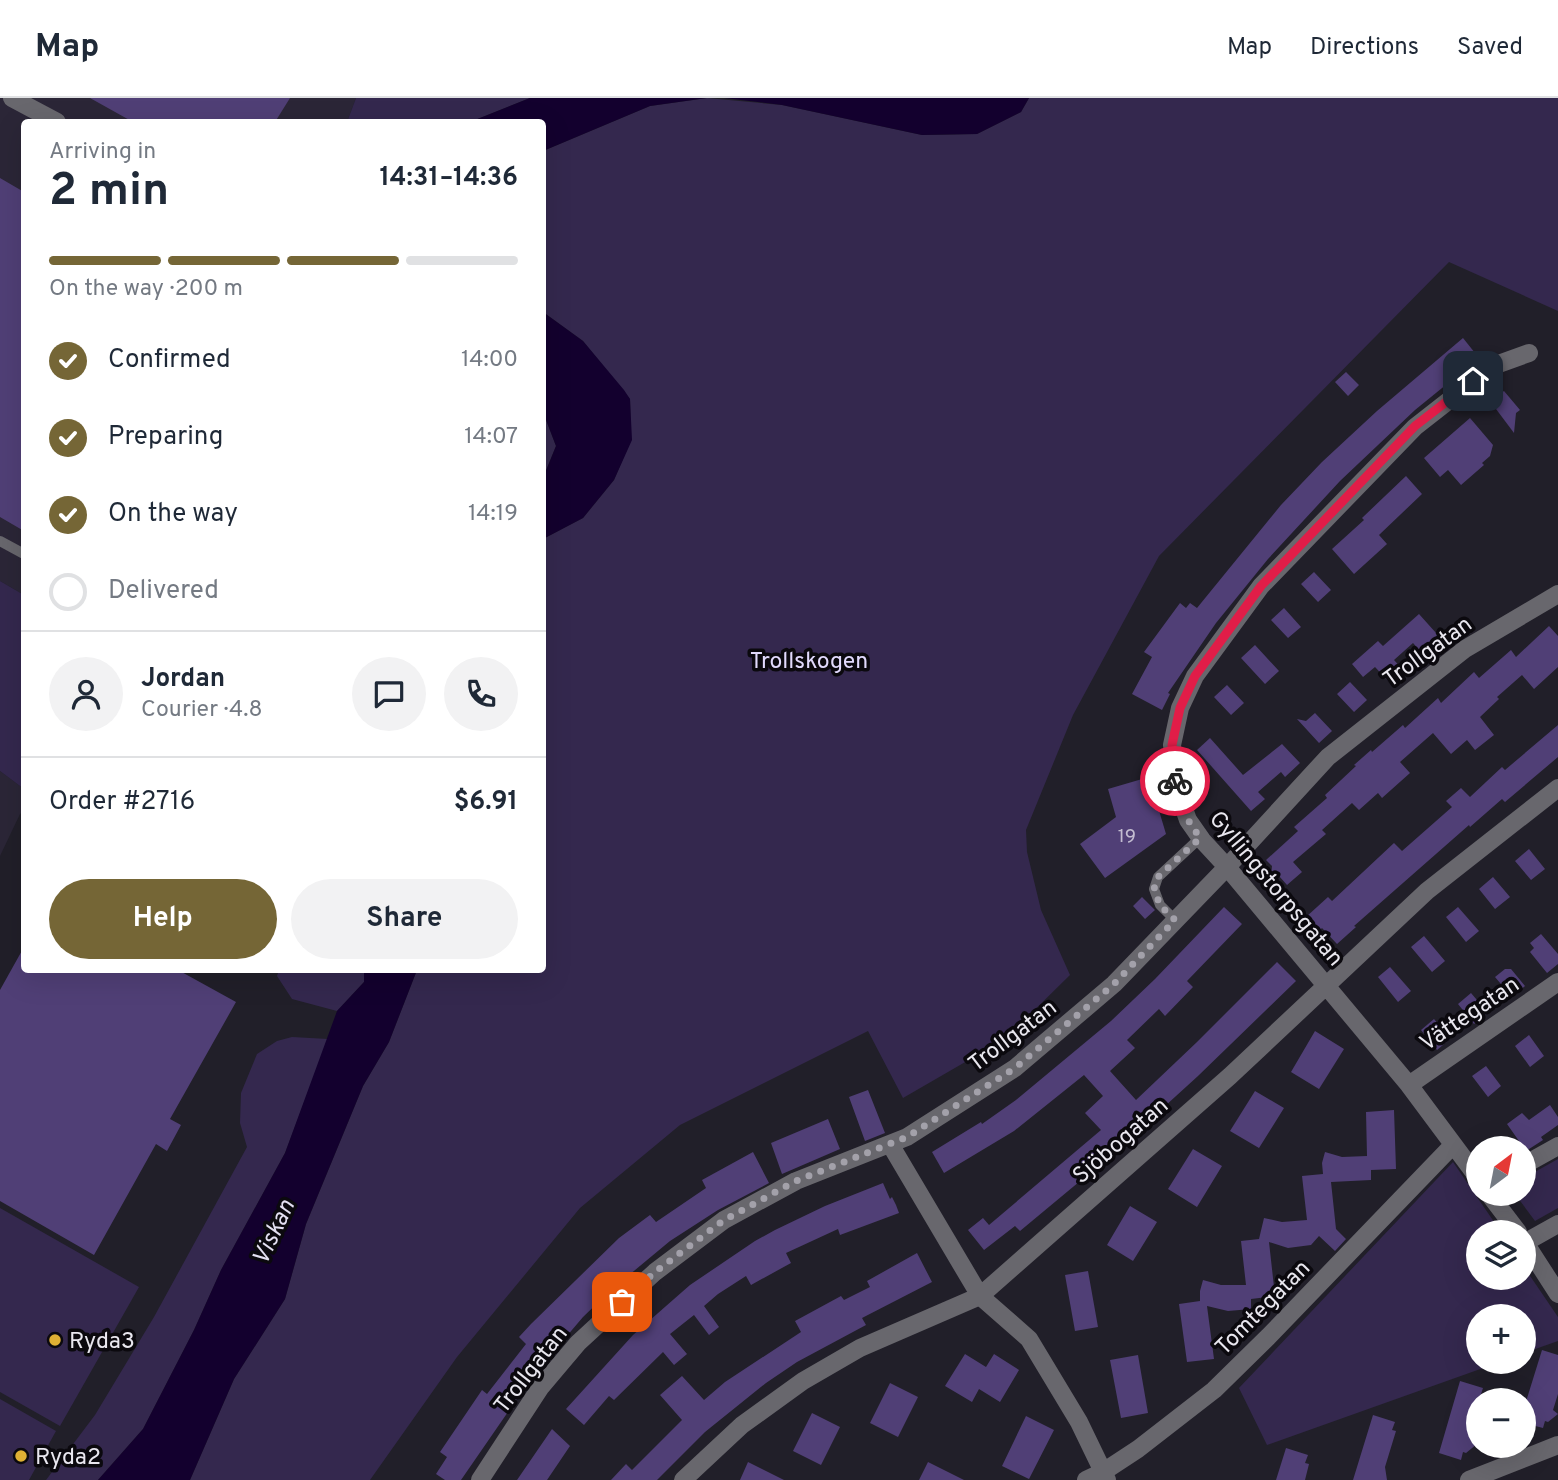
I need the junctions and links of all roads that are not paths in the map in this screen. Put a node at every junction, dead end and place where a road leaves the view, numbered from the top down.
1 (12, 98) edge
2 (51, 119) edge
3 (1529, 353) dead end
4 (0, 541) edge
5 (21, 552) edge
6 (1558, 594) edge
7 (1558, 788) edge
8 (1200, 838) junction
9 (1227, 867) junction
10 (1175, 920) junction
11 (1558, 982) edge
12 (1326, 984) junction
13 (1409, 1085) junction
14 (890, 1144) junction
15 (1453, 1145) junction
16 (1558, 1146) edge
17 (1536, 1158) edge
18 (1466, 1162) edge
19 (1498, 1206) edge
20 (1509, 1220) edge
21 (1558, 1224) edge
22 (1536, 1233) edge
23 (1536, 1259) edge
24 (1558, 1294) edge
25 (980, 1296) junction
26 (1558, 1445) edge
27 (1105, 1476) edge
28 (480, 1480) edge
29 (683, 1480) edge
30 (1086, 1480) edge
31 (1469, 1480) edge

1 - 2 street
3 - 8 street, Gyllingstorpsgatan
4 - 5 lane
6 - 9 street, Trollgatan
7 - 12 street, Sjöbogatan
8 - 9 street, Gyllingstorpsgatan
8 - 10 lane
9 - 10 street, Trollgatan
9 - 12 street, Gyllingstorpsgatan
10 - 14 street, Trollgatan
11 - 13 street, Vättegatan
12 - 13 street, Gyllingstorpsgatan
12 - 25 street, Sjöbogatan
13 - 15 street, Gyllingstorpsgatan
14 - 25 street
14 - 28 street, Trollgatan
15 - 18 street, Gyllingstorpsgatan
15 - 27 street, Tomtegatan
16 - 17 street
19 - 20 street
21 - 22 street
23 - 24 street
25 - 27 street
25 - 29 street, Sjöbogatan
26 - 31 street
27 - 30 street, Tomtegatan

